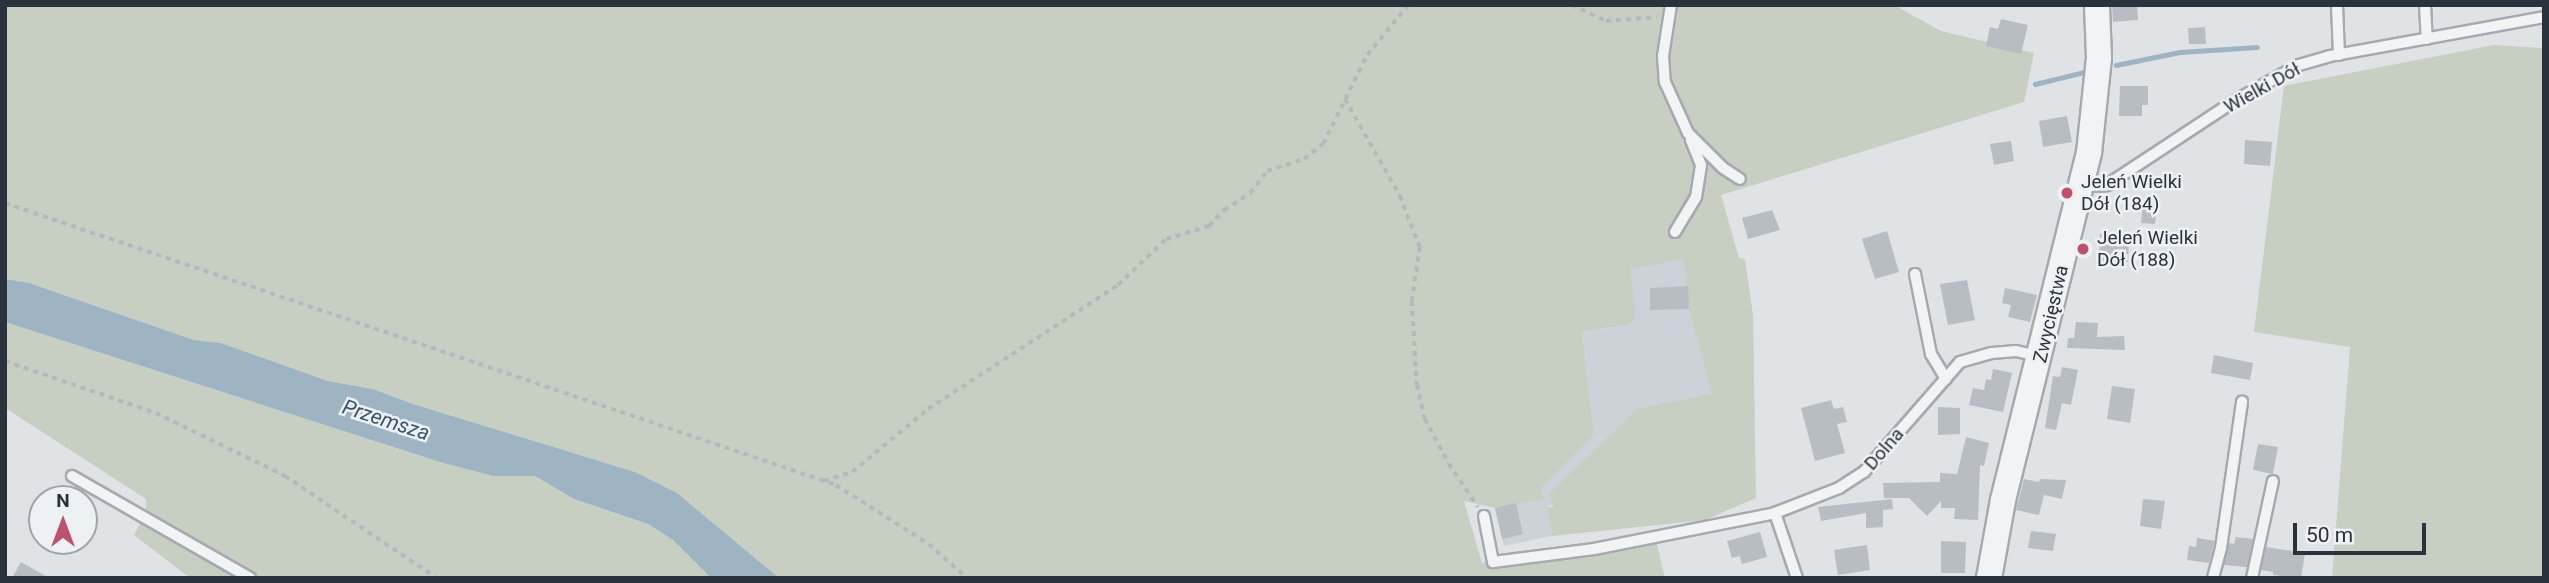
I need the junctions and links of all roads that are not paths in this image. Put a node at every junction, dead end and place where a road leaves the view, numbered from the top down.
1 (2097, 5) edge
2 (2337, 5) edge
3 (2426, 5) edge
4 (1671, 10) edge
5 (2544, 17) edge
6 (2427, 39) junction
7 (2339, 55) junction
8 (1688, 133) junction
9 (1740, 179) dead end
10 (2081, 186) junction
11 (1675, 232) dead end
12 (1915, 274) dead end
13 (2041, 356) junction
14 (1946, 379) junction
15 (2242, 402) dead end
16 (72, 476) dead end
17 (2273, 481) dead end
18 (1776, 513) junction
19 (1485, 516) road end
20 (250, 578) edge
21 (1797, 578) edge
22 (1989, 578) edge
23 (2213, 578) edge
24 (2252, 578) edge

1 - 10 street, Zwycięstwa
2 - 7 lane
3 - 6 lane
4 - 8 lane
5 - 6 lane, Wielki Dół
6 - 7 lane, Wielki Dół
7 - 10 lane, Wielki Dół
8 - 9 lane
8 - 11 lane
10 - 13 street, Zwycięstwa
12 - 14 lane
13 - 14 lane, Dolna
13 - 22 street, Zwycięstwa
14 - 18 lane, Dolna
15 - 23 lane
16 - 20 lane
17 - 24 lane
18 - 19 lane, Dolna
18 - 21 lane

